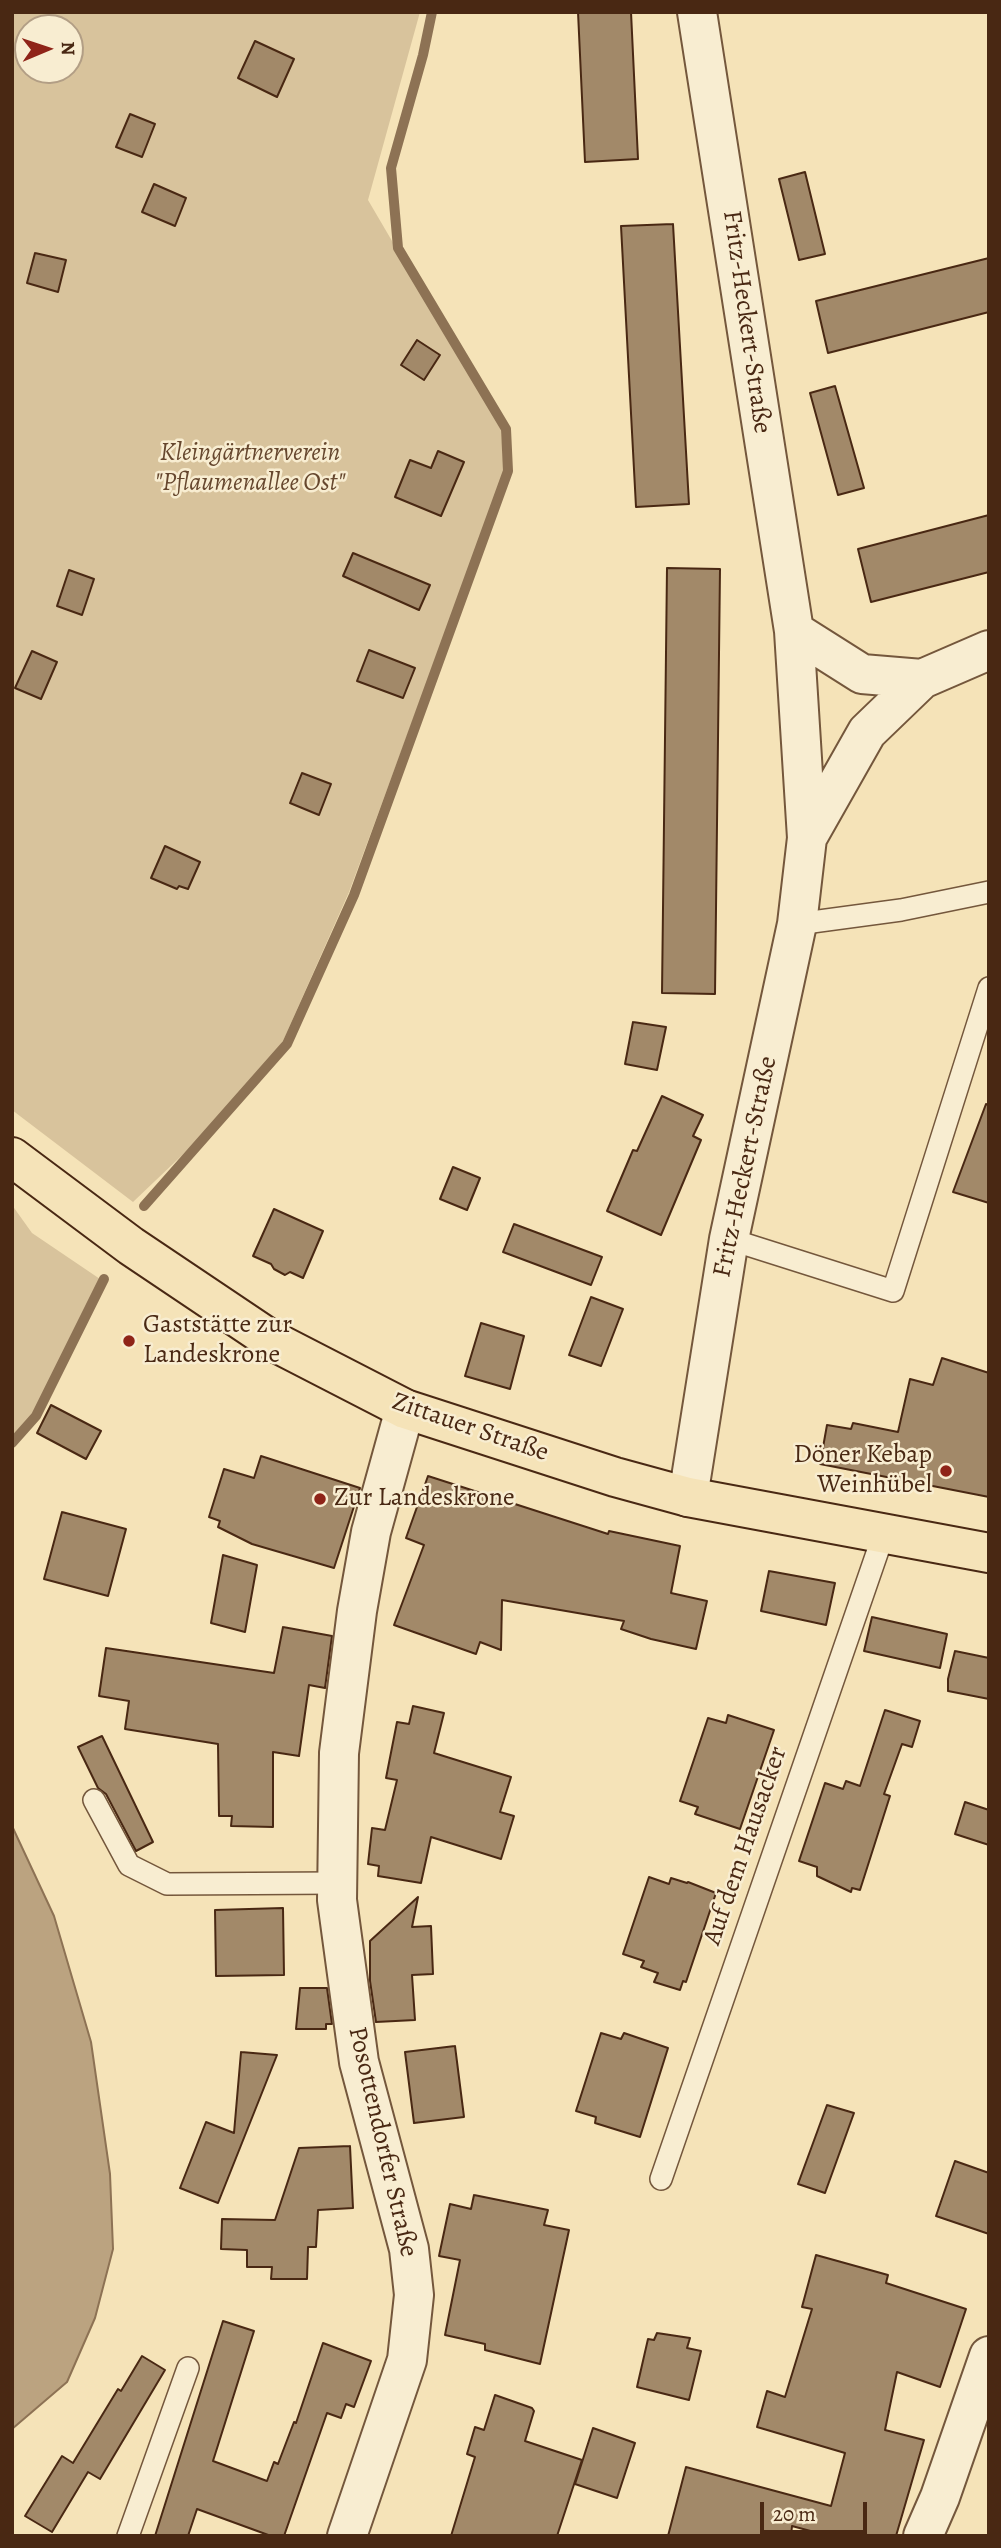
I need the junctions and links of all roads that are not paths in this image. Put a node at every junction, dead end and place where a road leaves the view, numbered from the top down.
1 (697, 12) edge
2 (794, 631) junction
3 (989, 650) edge
4 (922, 679) junction
5 (807, 838) junction
6 (989, 892) edge
7 (797, 924) junction
8 (989, 988) edge
9 (12, 1157) edge
10 (729, 1239) junction
11 (405, 1409) junction
12 (688, 1496) junction
13 (884, 1533) junction
14 (989, 1553) edge
15 (94, 1800) dead end
16 (338, 1882) junction
17 (661, 2179) dead end
18 (989, 2356) edge
19 (188, 2368) dead end
20 (128, 2536) edge
21 (347, 2536) edge
22 (923, 2536) edge

1 - 2 street, Fritz-Heckert-Straße
2 - 4 street
2 - 5 street, Fritz-Heckert-Straße
3 - 4 street
4 - 5 street, Fritz-Heckert-Straße
5 - 7 street, Fritz-Heckert-Straße
6 - 7 lane
7 - 10 street, Fritz-Heckert-Straße
8 - 10 lane
9 - 11 main road, Zittauer Straße
10 - 12 street, Fritz-Heckert-Straße
11 - 12 main road, Zittauer Straße
11 - 16 street, Posottendorfer Straße
12 - 13 main road, Zittauer Straße
13 - 14 main road, Zittauer Straße
13 - 17 lane, Auf dem Hausacker
15 - 16 lane
16 - 21 street, Posottendorfer Straße
18 - 22 street
19 - 20 lane

